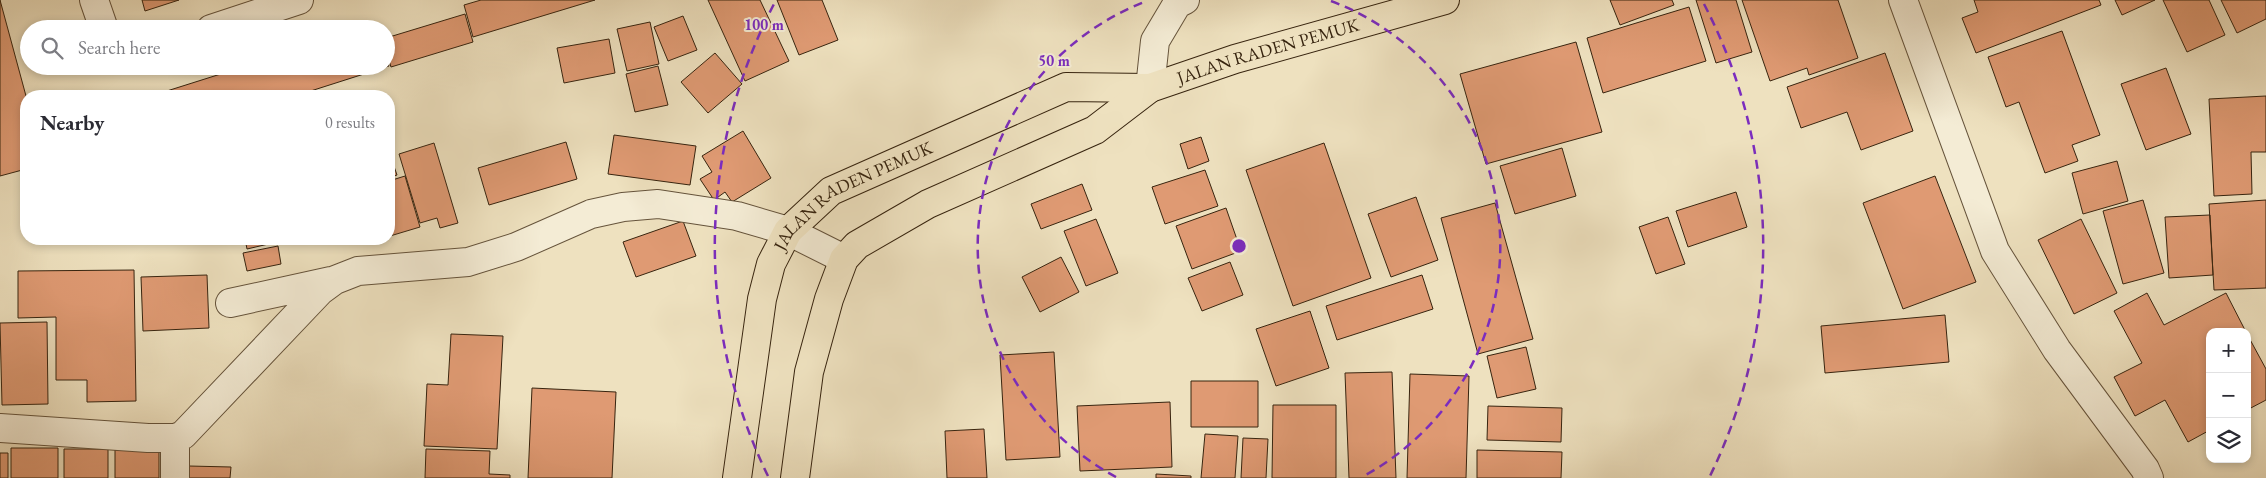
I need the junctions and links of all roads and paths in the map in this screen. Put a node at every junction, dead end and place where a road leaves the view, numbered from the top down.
1 (94, 0) edge
2 (299, 0) edge
3 (1185, 0) edge
4 (1445, 0) edge
5 (1903, 0) edge
6 (101, 20) edge
7 (238, 20) edge
8 (1150, 88) junction
9 (788, 232) junction
10 (844, 259) junction
11 (335, 280) junction
12 (230, 303) dead end
13 (0, 428) edge
14 (175, 438) junction
15 (175, 478) edge
16 (737, 478) edge
17 (795, 478) edge
18 (2149, 478) edge

1 - 6 street
2 - 7 street
3 - 8 street
4 - 8 highway, JALAN RADEN PEMUK
5 - 18 street
8 - 9 highway, JALAN RADEN PEMUK
8 - 10 highway, JALAN RADEN PEMUK
9 - 10 street
9 - 11 street
9 - 16 highway, JALAN RADEN PEMUK
10 - 17 highway, JALAN RADEN PEMUK
11 - 12 street
11 - 14 street
13 - 14 street
14 - 15 street

